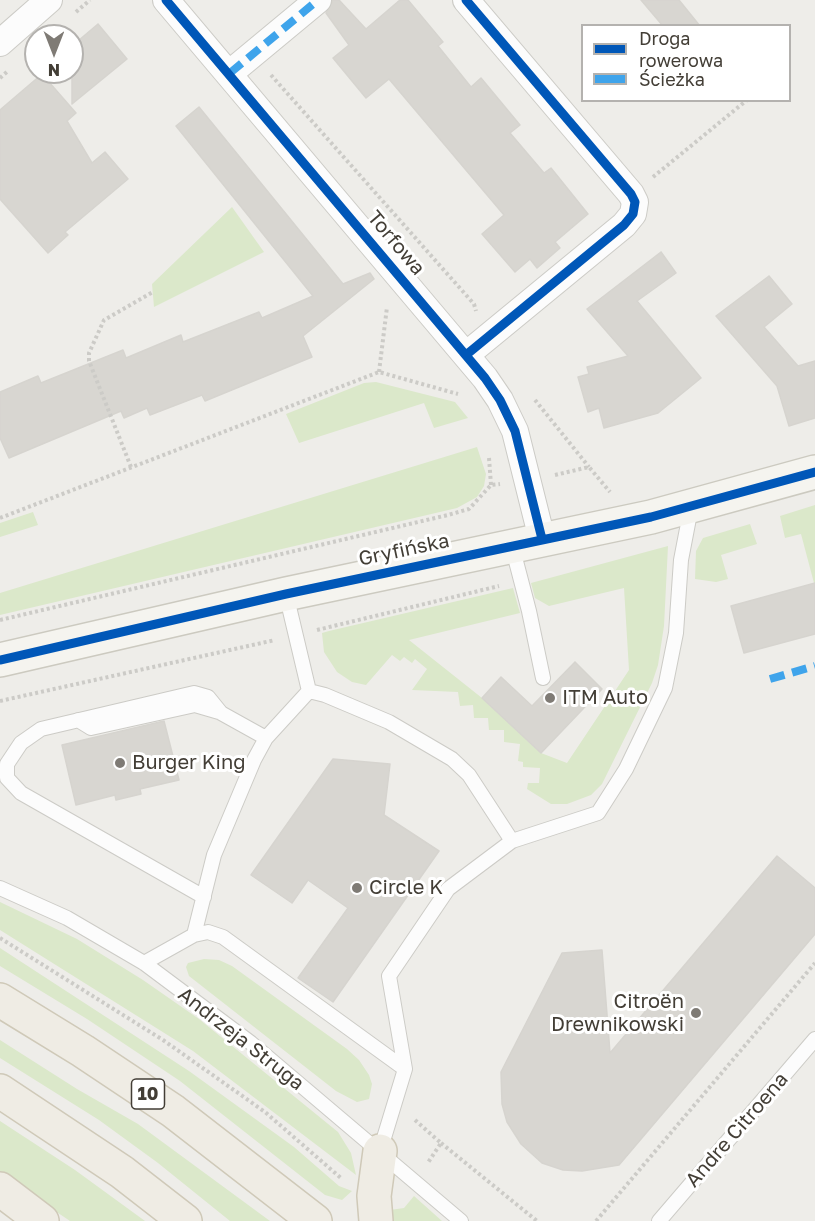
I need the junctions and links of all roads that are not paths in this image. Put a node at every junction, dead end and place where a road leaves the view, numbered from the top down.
1 (49, 0) edge
2 (166, 0) edge
3 (318, 0) edge
4 (466, 0) edge
5 (0, 43) edge
6 (230, 73) junction
7 (466, 355) junction
8 (815, 472) edge
9 (692, 507) junction
10 (527, 543) junction
11 (286, 594) junction
12 (0, 660) edge
13 (543, 678) dead end
14 (309, 691) junction
15 (266, 738) junction
16 (512, 841) junction
17 (0, 888) edge
18 (204, 897) junction
19 (195, 935) junction
20 (144, 963) junction
21 (0, 1000) edge
22 (815, 1039) edge
23 (405, 1070) junction
24 (0, 1091) edge
25 (380, 1151) junction
26 (0, 1190) edge
27 (375, 1208) edge
28 (42, 1221) edge
29 (185, 1221) edge
30 (315, 1221) edge
31 (461, 1221) edge
32 (659, 1221) edge

1 - 5 street
2 - 6 street, Torfowa
3 - 6 street
4 - 7 street
6 - 7 street, Torfowa
7 - 10 street, Torfowa
8 - 9 street, Gryfińska
9 - 10 street, Gryfińska
9 - 16 lane
10 - 11 street, Gryfińska
10 - 13 lane
11 - 12 street, Gryfińska
11 - 14 lane
14 - 15 lane
14 - 16 lane
15 - 18 lane
15 - 18 lane
16 - 23 lane
17 - 20 lane, Andrzeja Struga
18 - 19 lane
19 - 20 lane
19 - 23 lane
20 - 25 lane, Andrzeja Struga
21 - 30 main road, 10
22 - 32 lane, Andre Citroena
23 - 25 lane
24 - 29 main road
25 - 27 main road
25 - 31 lane, Andrzeja Struga
26 - 28 main road

